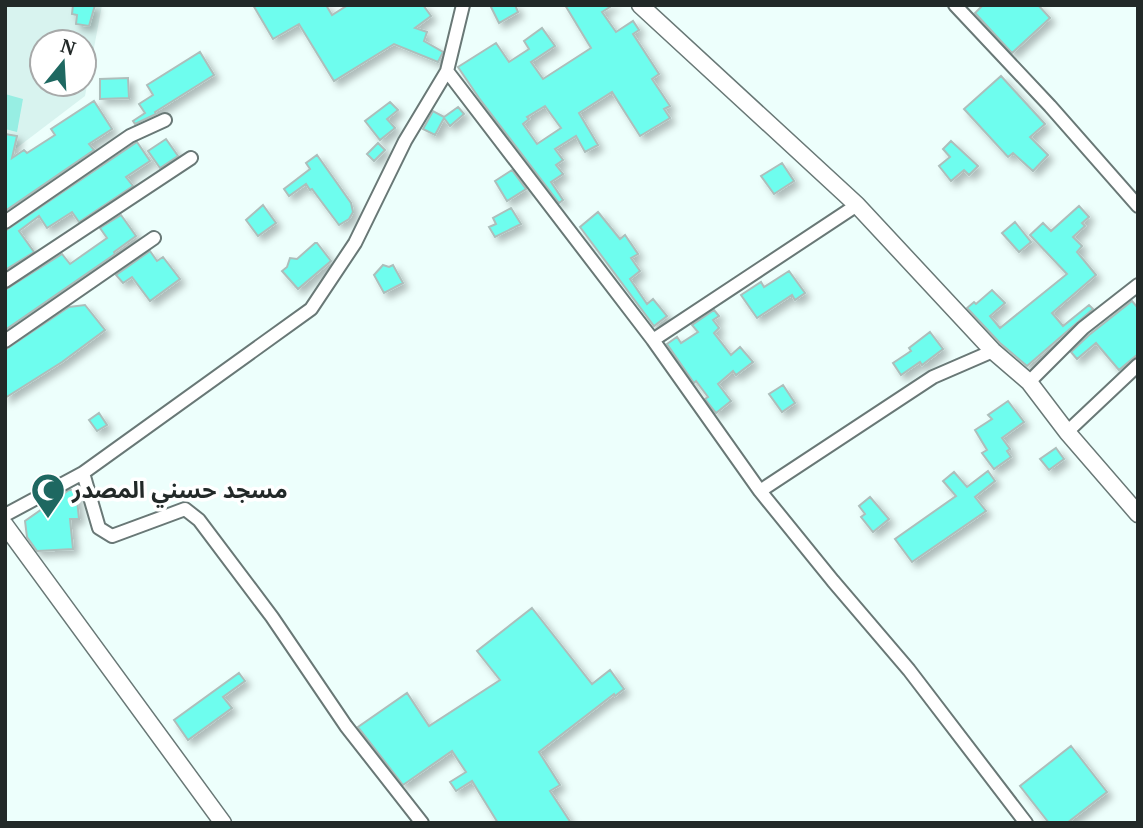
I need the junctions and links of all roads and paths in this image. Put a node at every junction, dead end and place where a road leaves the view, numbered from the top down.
1 (463, 5) edge
2 (640, 5) edge
3 (955, 5) edge
4 (447, 71) junction
5 (165, 120) dead end
6 (191, 158) dead end
7 (857, 205) junction
8 (1138, 206) edge
9 (5, 222) edge
10 (154, 238) dead end
11 (5, 281) edge
12 (1138, 285) edge
13 (653, 340) junction
14 (5, 341) edge
15 (993, 351) junction
16 (1138, 365) edge
17 (1028, 382) junction
18 (1067, 432) junction
19 (83, 473) junction
20 (760, 491) junction
21 (1138, 514) edge
22 (5, 515) edge
23 (5, 525) edge
24 (223, 823) edge
25 (422, 823) edge
26 (1026, 823) edge

1 - 4 street
2 - 7 street
3 - 8 street
4 - 13 street
4 - 19 street
5 - 9 street
6 - 11 street
7 - 13 street
7 - 15 street
10 - 14 street
12 - 17 street
13 - 20 street
15 - 17 street
15 - 20 street
16 - 18 street
17 - 18 street
18 - 21 street
19 - 22 street
19 - 25 street
20 - 26 street
23 - 24 street

